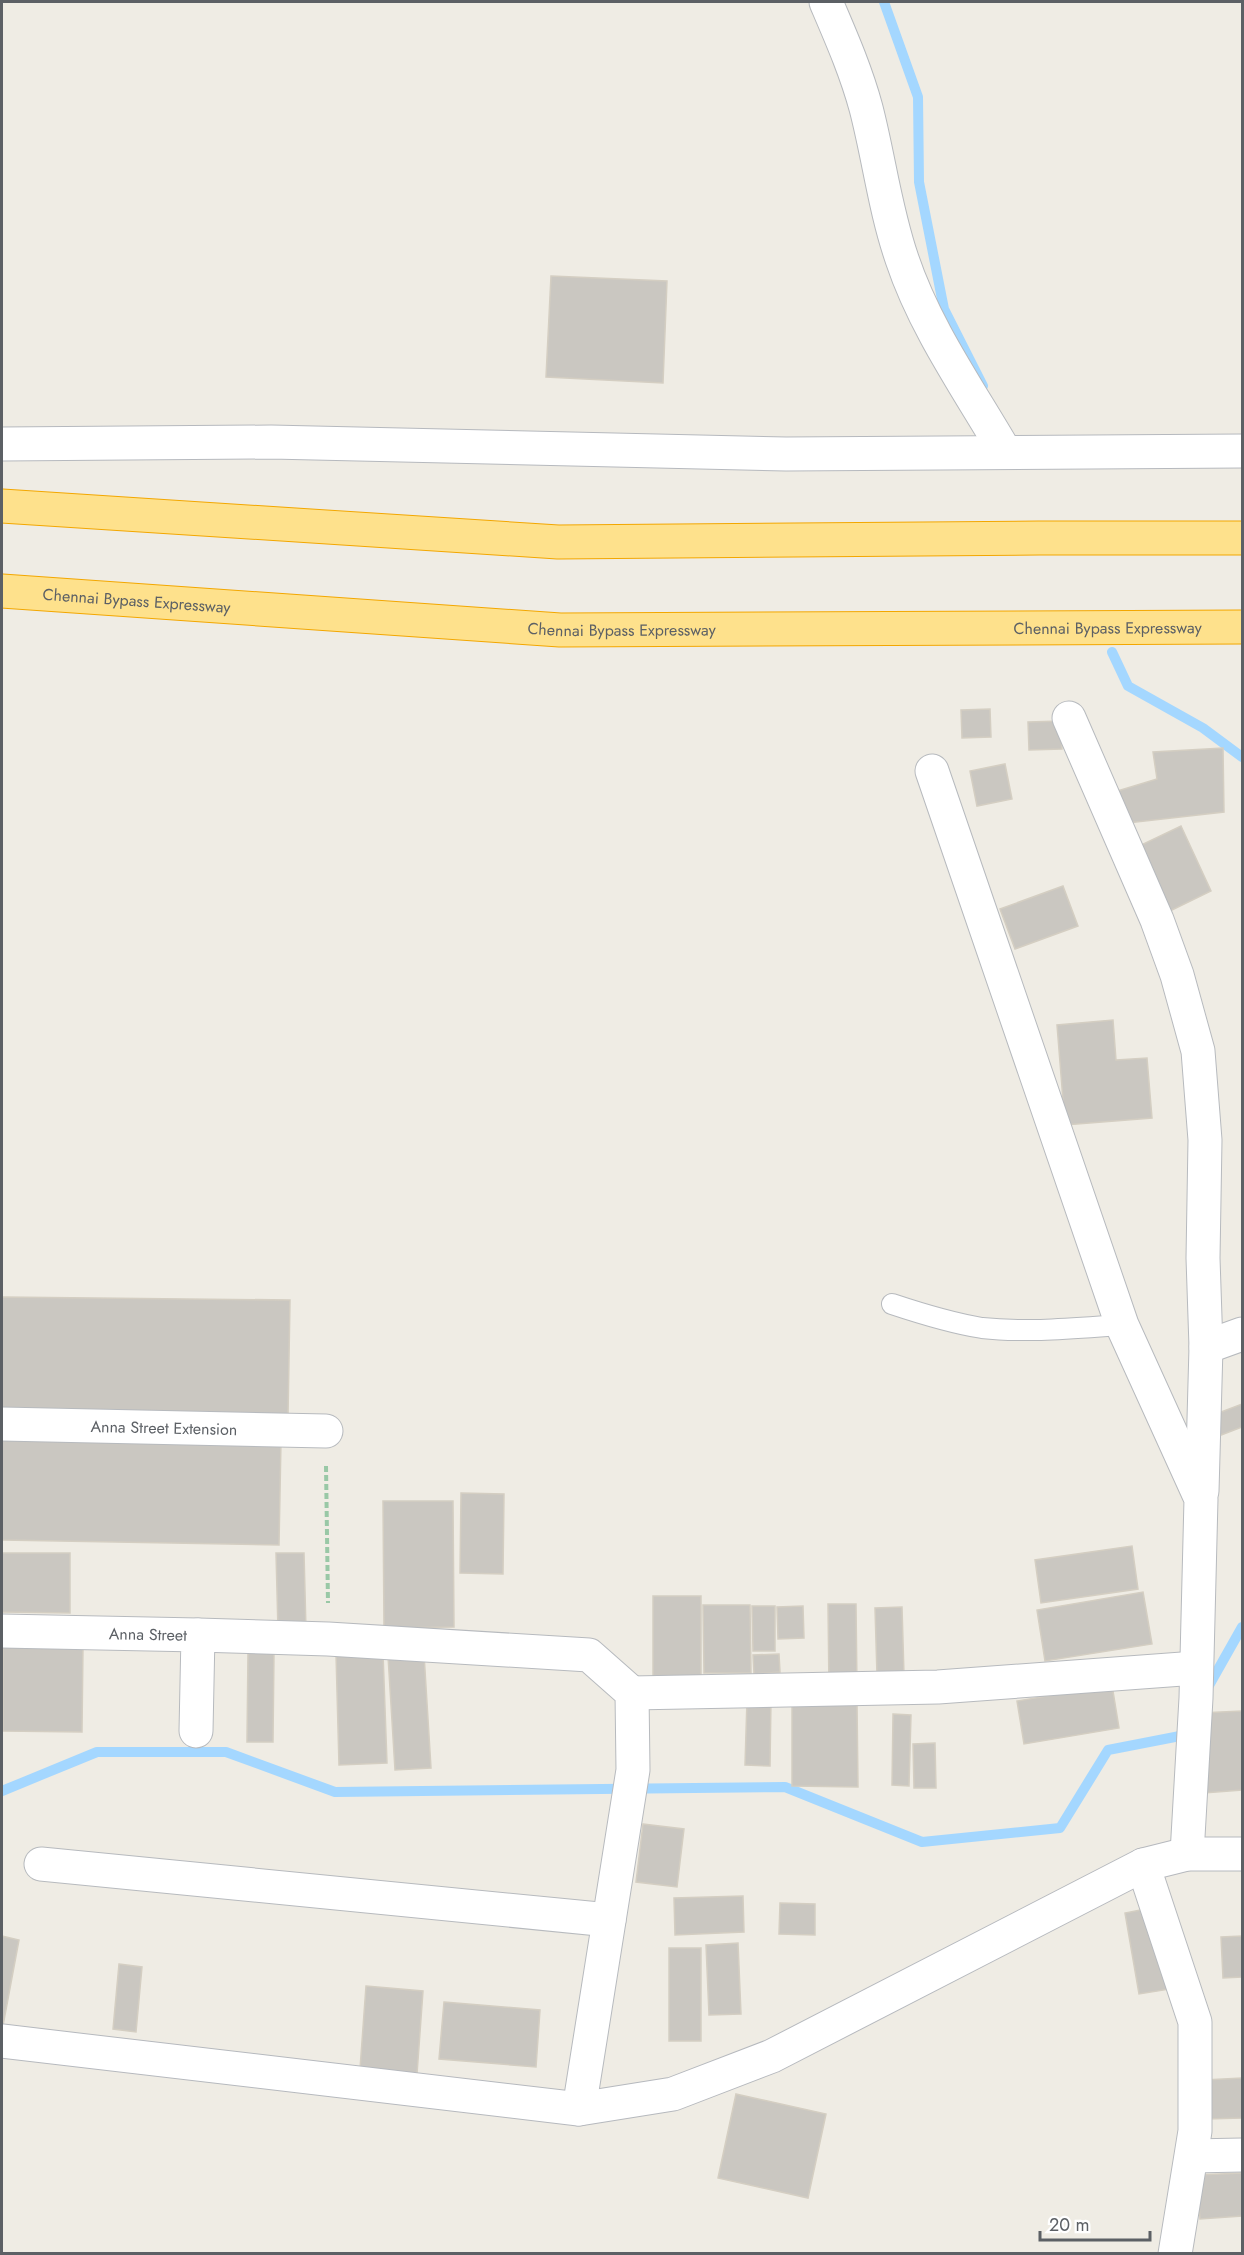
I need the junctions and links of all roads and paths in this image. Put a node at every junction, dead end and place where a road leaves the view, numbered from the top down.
1 (826, 2) edge
2 (2, 444) edge
3 (1005, 452) junction
4 (1242, 452) edge
5 (2, 506) edge
6 (1242, 538) edge
7 (2, 591) edge
8 (1242, 627) edge
9 (1069, 718) dead end
10 (932, 771) dead end
11 (892, 1304) dead end
12 (1122, 1325) junction
13 (1242, 1334) edge
14 (1206, 1347) junction
15 (2, 1424) edge
16 (326, 1431) joint
17 (1201, 1499) junction
18 (2, 1631) edge
19 (198, 1635) junction
20 (328, 1640) junction
21 (1196, 1668) junction
22 (632, 1693) junction
23 (195, 1731) dead end
24 (1187, 1854) junction
25 (1242, 1854) edge
26 (41, 1864) dead end
27 (1143, 1865) junction
28 (609, 1920) junction
29 (2, 2041) edge
30 (579, 2109) junction
31 (1242, 2155) edge
32 (1192, 2156) junction
33 (1175, 2253) edge

1 - 3 street
2 - 3 street
3 - 4 street
5 - 6 highway
7 - 8 highway, Chennai Bypass Expressway
9 - 14 street
10 - 12 street
11 - 12 lane
12 - 17 street
13 - 14 street
14 - 17 street
15 - 16 street, Anna Street Extension
16 - 20 path
17 - 21 street
18 - 19 street, Anna Street
19 - 20 street
19 - 23 street, Anna Street
20 - 22 street
21 - 22 street
21 - 24 street
22 - 28 street
24 - 25 street
24 - 27 street
26 - 28 street
27 - 30 street
27 - 32 street
28 - 30 street
29 - 30 street
31 - 32 street
32 - 33 street

